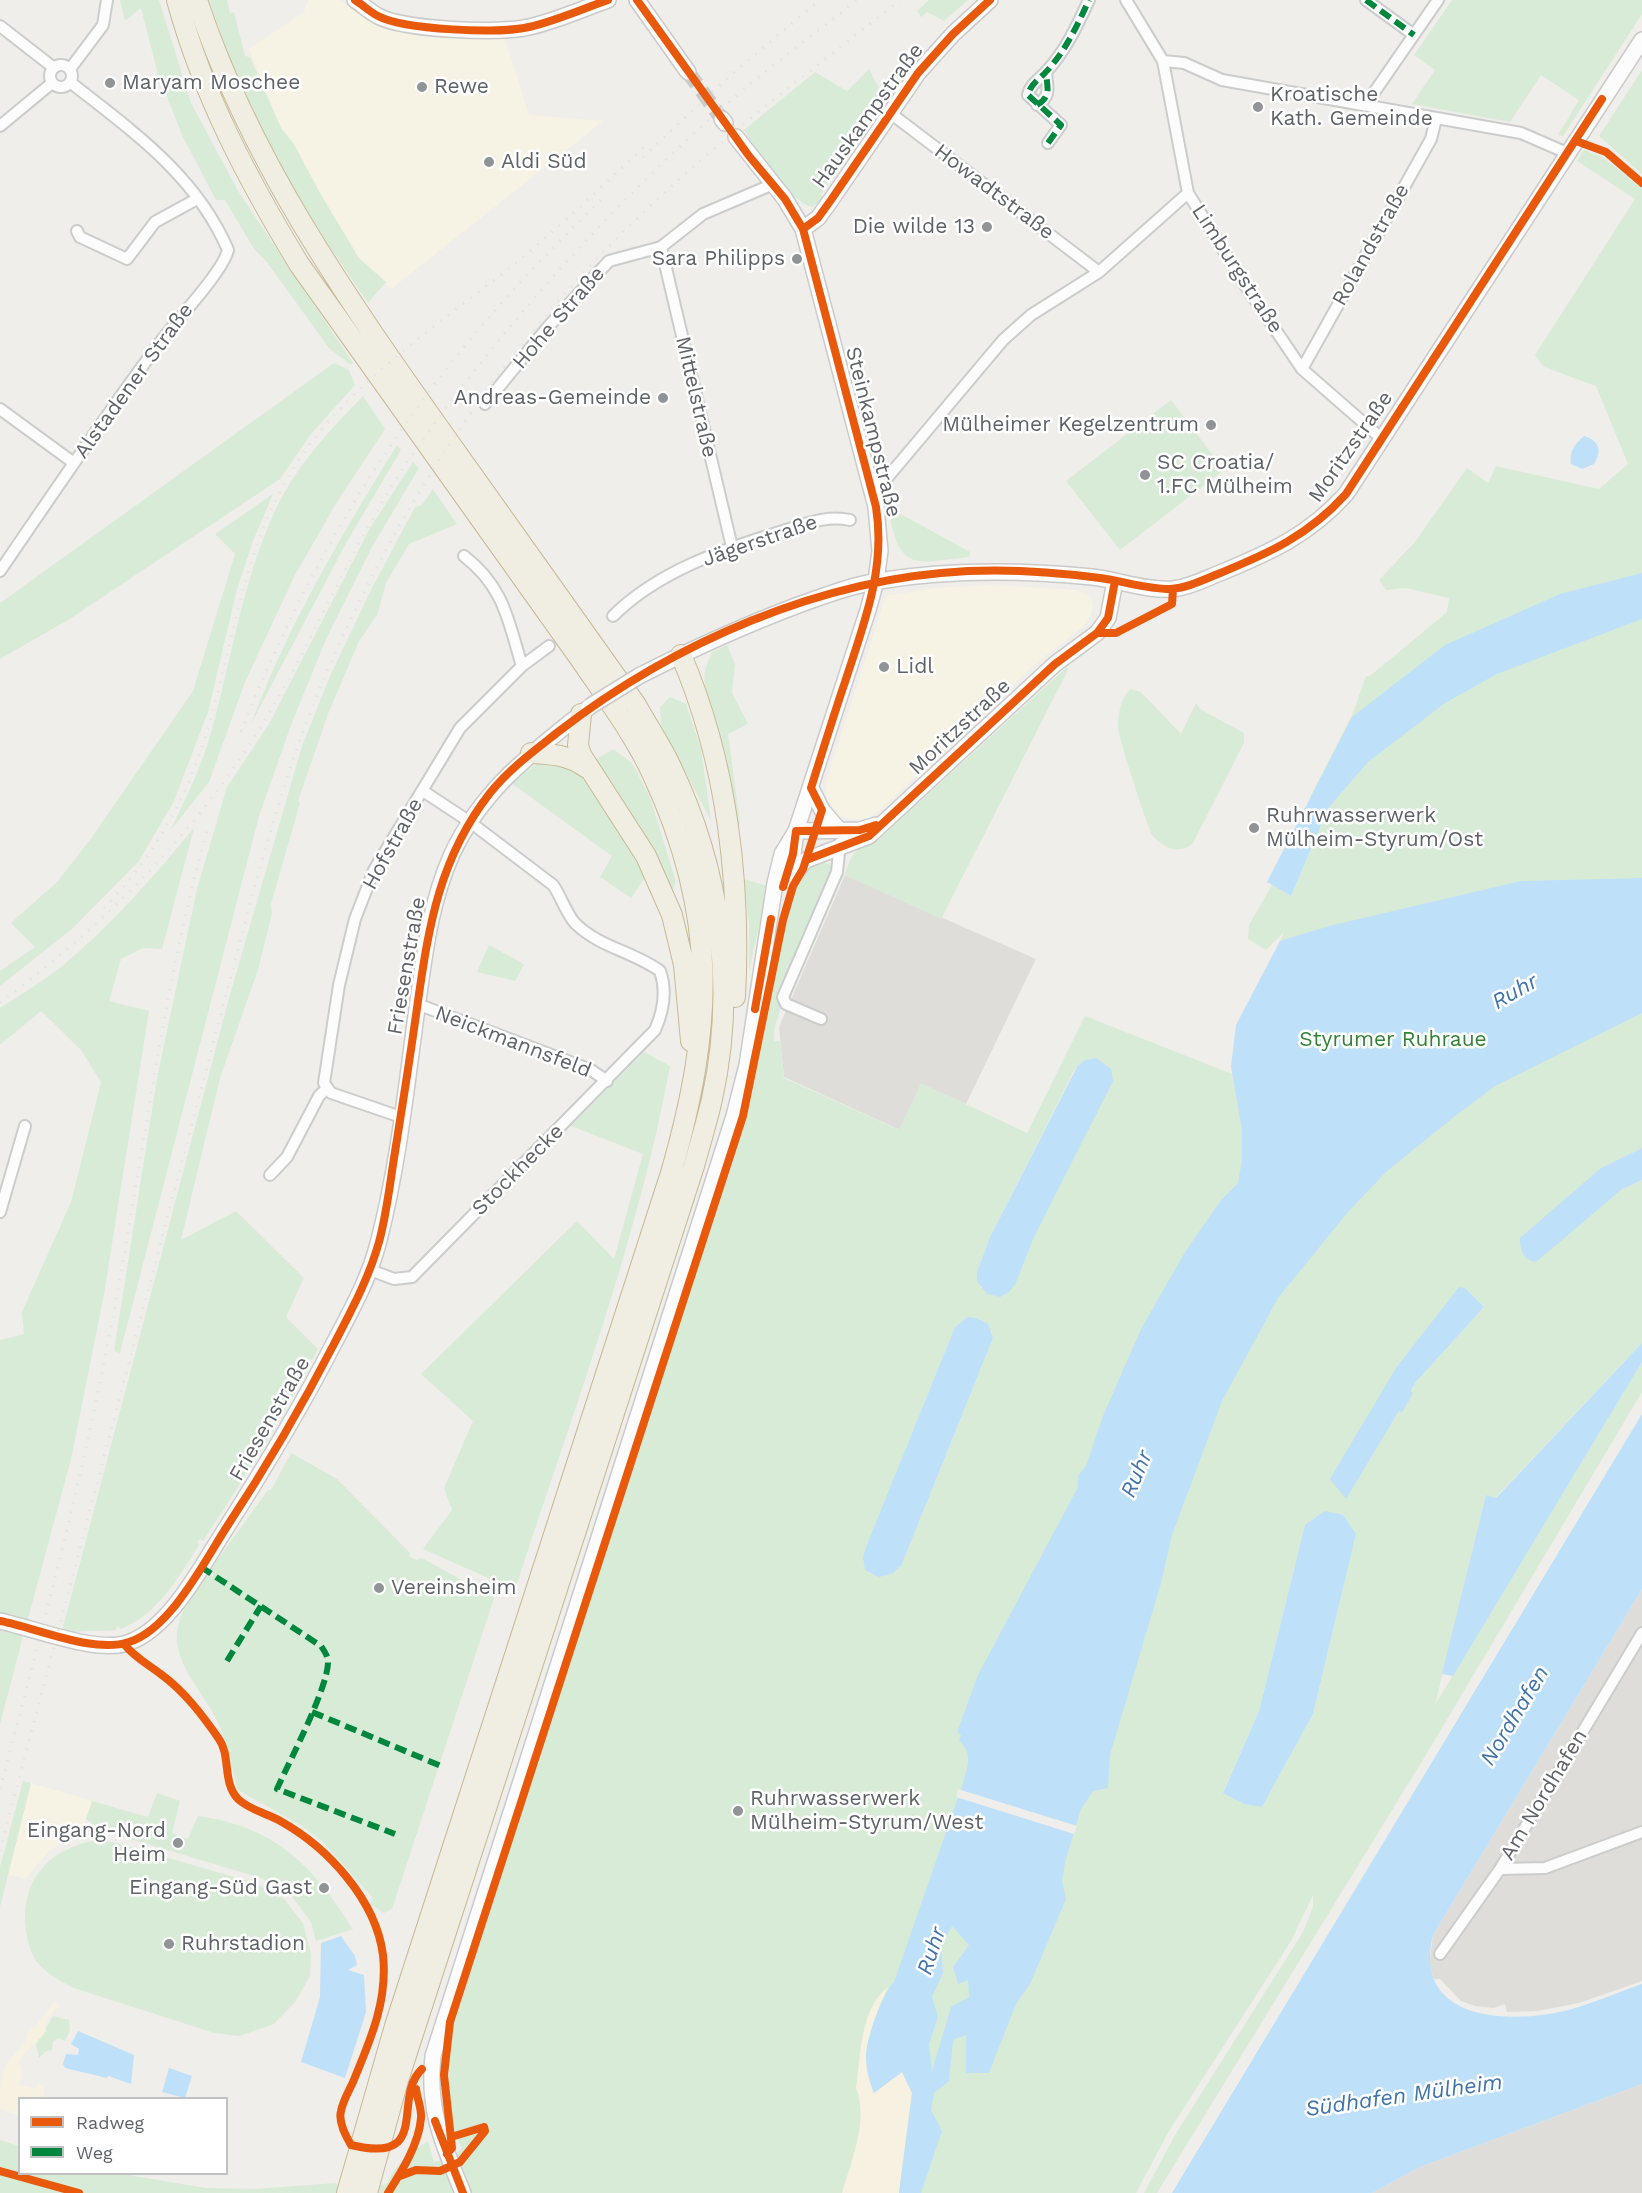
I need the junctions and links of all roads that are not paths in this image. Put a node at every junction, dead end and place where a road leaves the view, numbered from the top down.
1 (107, 0) edge
2 (177, 0) edge
3 (197, 0) edge
4 (355, 0) edge
5 (608, 0) edge
6 (637, 0) edge
7 (990, 0) edge
8 (1089, 0) edge
9 (1126, 0) edge
10 (1366, 0) edge
11 (1438, 0) edge
12 (0, 26) edge
13 (1414, 35) junction
14 (1642, 40) edge
15 (1163, 61) junction
16 (54, 68) junction
17 (69, 69) junction
18 (688, 72) tunnel mouth
19 (1046, 72) junction
20 (70, 82) junction
21 (52, 83) junction
22 (1037, 105) junction
23 (1368, 106) junction
24 (889, 112) junction
25 (1436, 119) junction
26 (0, 126) edge
27 (736, 137) dead end
28 (1048, 143) dead end
29 (1567, 153) junction
30 (771, 185) junction
31 (1188, 193) junction
32 (197, 199) junction
33 (803, 229) junction
34 (77, 231) dead end
35 (661, 247) junction
36 (1099, 273) junction
37 (1302, 369) junction
38 (485, 404) dead end
39 (0, 409) edge
40 (1381, 438) junction
41 (74, 463) junction
42 (870, 486) junction
43 (850, 520) dead end
44 (732, 547) junction
45 (464, 556) dead end
46 (3, 567) edge
47 (1115, 580) junction
48 (876, 581) junction
49 (613, 616) dead end
50 (549, 646) dead end
51 (681, 654) junction
52 (522, 666) junction
53 (585, 711) junction
54 (531, 753) junction
55 (587, 768) junction
56 (811, 788) junction
57 (423, 791) junction
58 (470, 822) junction
59 (882, 824) junction
60 (796, 831) junction
61 (840, 831) junction
62 (840, 847) junction
63 (783, 887) junction
64 (771, 919) junction
65 (417, 1004) junction
66 (821, 1019) dead end
67 (607, 1081) junction
68 (326, 1089) junction
69 (712, 1099) junction
70 (401, 1117) junction
71 (686, 1122) junction
72 (26, 1126) dead end
73 (270, 1176) dead end
74 (0, 1212) edge
75 (369, 1270) junction
76 (5, 1622) edge
77 (1642, 1633) edge
78 (1642, 1832) edge
79 (1500, 1869) junction
80 (1440, 1954) dead end
81 (376, 2123) junction
82 (347, 2193) edge
83 (368, 2193) edge
84 (463, 2193) edge

1 - 17 street
2 - 71 highway
3 - 69 highway
4 - 5 main road
6 - 18 main road
7 - 24 main road, Hauskampstraße
8 - 19 street
9 - 15 street, Limburgstraße
10 - 13 street
11 - 13 street
12 - 16 street
13 - 23 street
14 - 29 main road, Moritzstraße
15 - 23 street
15 - 31 street, Limburgstraße
16 - 17 street
16 - 21 street
17 - 20 street
19 - 22 street
19 - 22 street
20 - 21 street
20 - 32 street, Alstadener Straße
21 - 26 street
22 - 28 street
23 - 25 street
24 - 33 main road, Hauskampstraße
24 - 36 street, Howadtstraße
25 - 29 street
25 - 37 street, Rolandstraße
27 - 30 main road, Steinkampstraße
29 - 40 main road, Moritzstraße
30 - 33 main road, Steinkampstraße
30 - 35 street, Hohe Straße
31 - 36 street
31 - 37 street, Limburgstraße
32 - 34 street
32 - 41 street, Alstadener Straße
33 - 42 main road, Steinkampstraße
35 - 38 street, Hohe Straße
35 - 44 street, Mittelstraße
36 - 42 street
37 - 40 street, Limburgstraße
39 - 41 street
40 - 47 main road, Moritzstraße
41 - 46 street, Alstadener Straße
42 - 48 main road, Steinkampstraße
43 - 44 street, Jägerstraße
44 - 49 street, Jägerstraße
45 - 52 street
47 - 48 main road, Friesenstraße
47 - 59 main road, Moritzstraße
48 - 51 main road, Friesenstraße
48 - 56 main road, Steinkampstraße
50 - 52 street, Hofstraße
51 - 53 main road, Friesenstraße, bridge
51 - 69 highway
52 - 57 street, Hofstraße
53 - 54 main road, Friesenstraße
53 - 55 highway
54 - 55 highway
54 - 58 main road, Friesenstraße
55 - 71 highway
56 - 60 main road, Steinkampstraße
56 - 61 main road
57 - 58 street
57 - 68 street, Hofstraße
58 - 65 main road, Friesenstraße
58 - 67 street, Stockhecke
59 - 61 main road
59 - 62 main road, Moritzstraße
60 - 61 main road
60 - 62 main road
60 - 63 main road, Steinkampstraße
60 - 64 main road, Steinkampstraße
61 - 62 street
62 - 63 main road, Moritzstraße
62 - 66 street
63 - 64 main road, Steinkampstraße
64 - 84 main road, Steinkampstraße
65 - 67 street, Neickmannsfeld
65 - 70 main road, Friesenstraße
67 - 75 street, Stockhecke
68 - 70 street
68 - 73 street
69 - 81 highway
70 - 75 main road, Friesenstraße
71 - 81 highway
72 - 74 street
75 - 76 main road, Friesenstraße
77 - 79 street, Am Nordhafen
78 - 79 street
79 - 80 street, Am Nordhafen
81 - 82 highway
81 - 83 highway

